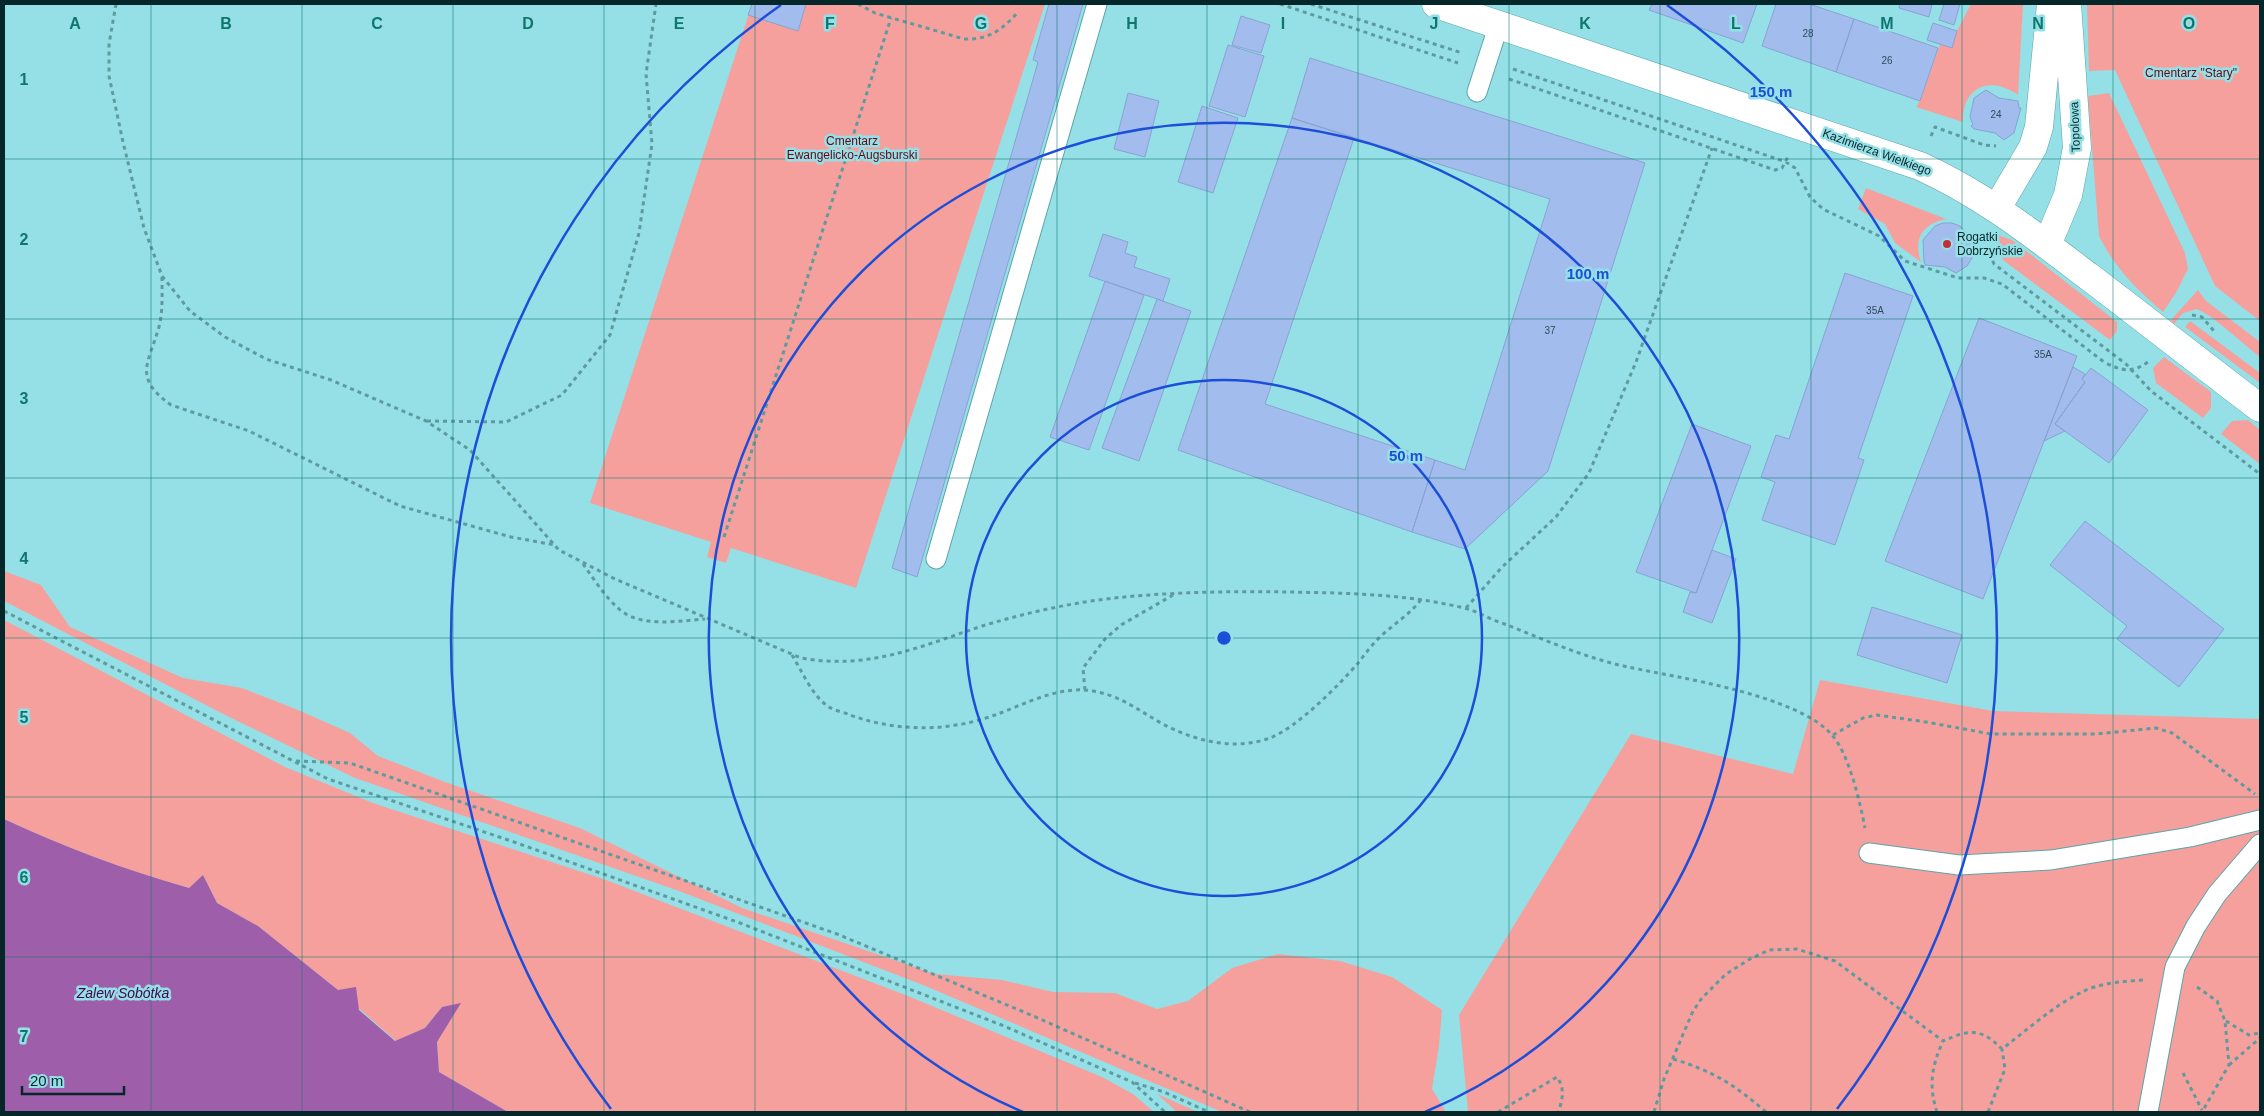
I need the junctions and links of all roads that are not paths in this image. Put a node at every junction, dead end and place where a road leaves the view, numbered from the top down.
1 (1098, 4) edge
2 (1436, 4) edge
3 (2051, 4) edge
4 (2066, 4) edge
5 (1499, 24) junction
6 (1477, 92) dead end
7 (1997, 208) junction
8 (2047, 245) junction
9 (2260, 408) edge
10 (936, 559) dead end
11 (2260, 820) edge
12 (2260, 844) edge
13 (1869, 853) road end
14 (2148, 1112) edge

1 - 10 lane
2 - 5 street, Kazimierza Wielkiego
3 - 7 street
4 - 8 street, Topolowa
5 - 6 lane
5 - 7 street, Kazimierza Wielkiego
7 - 8 street, Kazimierza Wielkiego
8 - 9 street, Kazimierza Wielkiego
11 - 13 lane
12 - 14 lane

